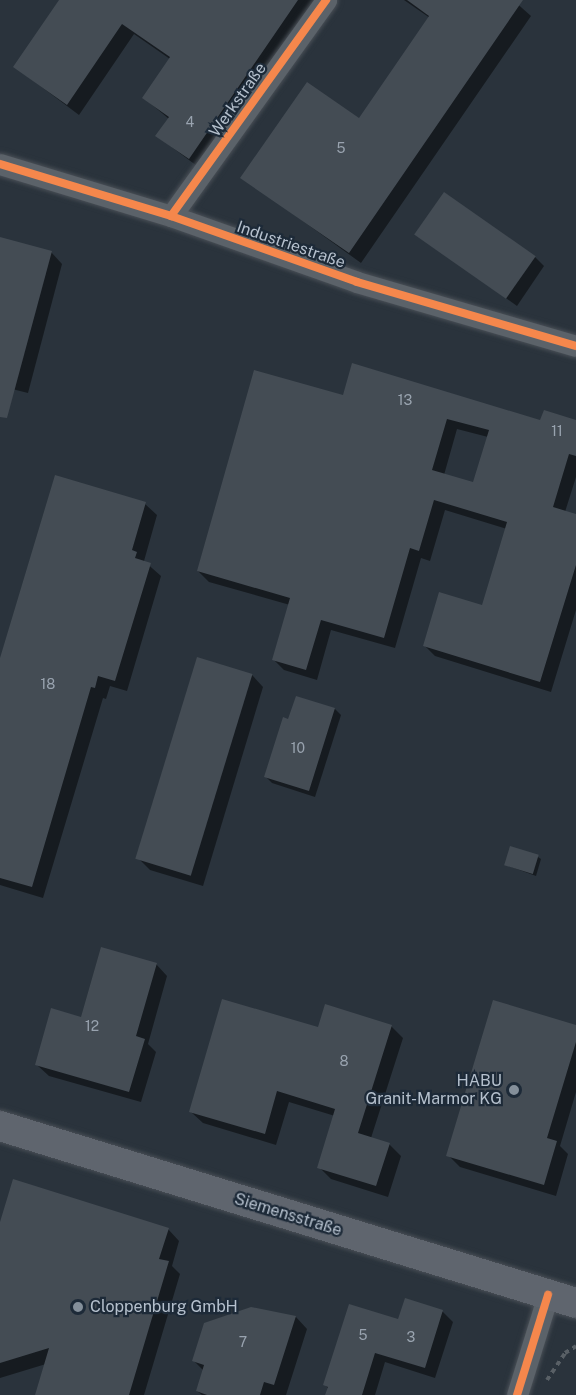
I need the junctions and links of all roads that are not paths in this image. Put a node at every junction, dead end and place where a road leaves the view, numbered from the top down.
1 (326, 0) edge
2 (0, 164) edge
3 (171, 216) junction
4 (576, 346) edge
5 (0, 1126) edge
6 (562, 1299) edge
7 (517, 1395) edge

1 - 3 street, Werkstraße
2 - 3 street, Industriestraße
3 - 4 street, Industriestraße
5 - 6 main road, Siemensstraße
6 - 7 street

